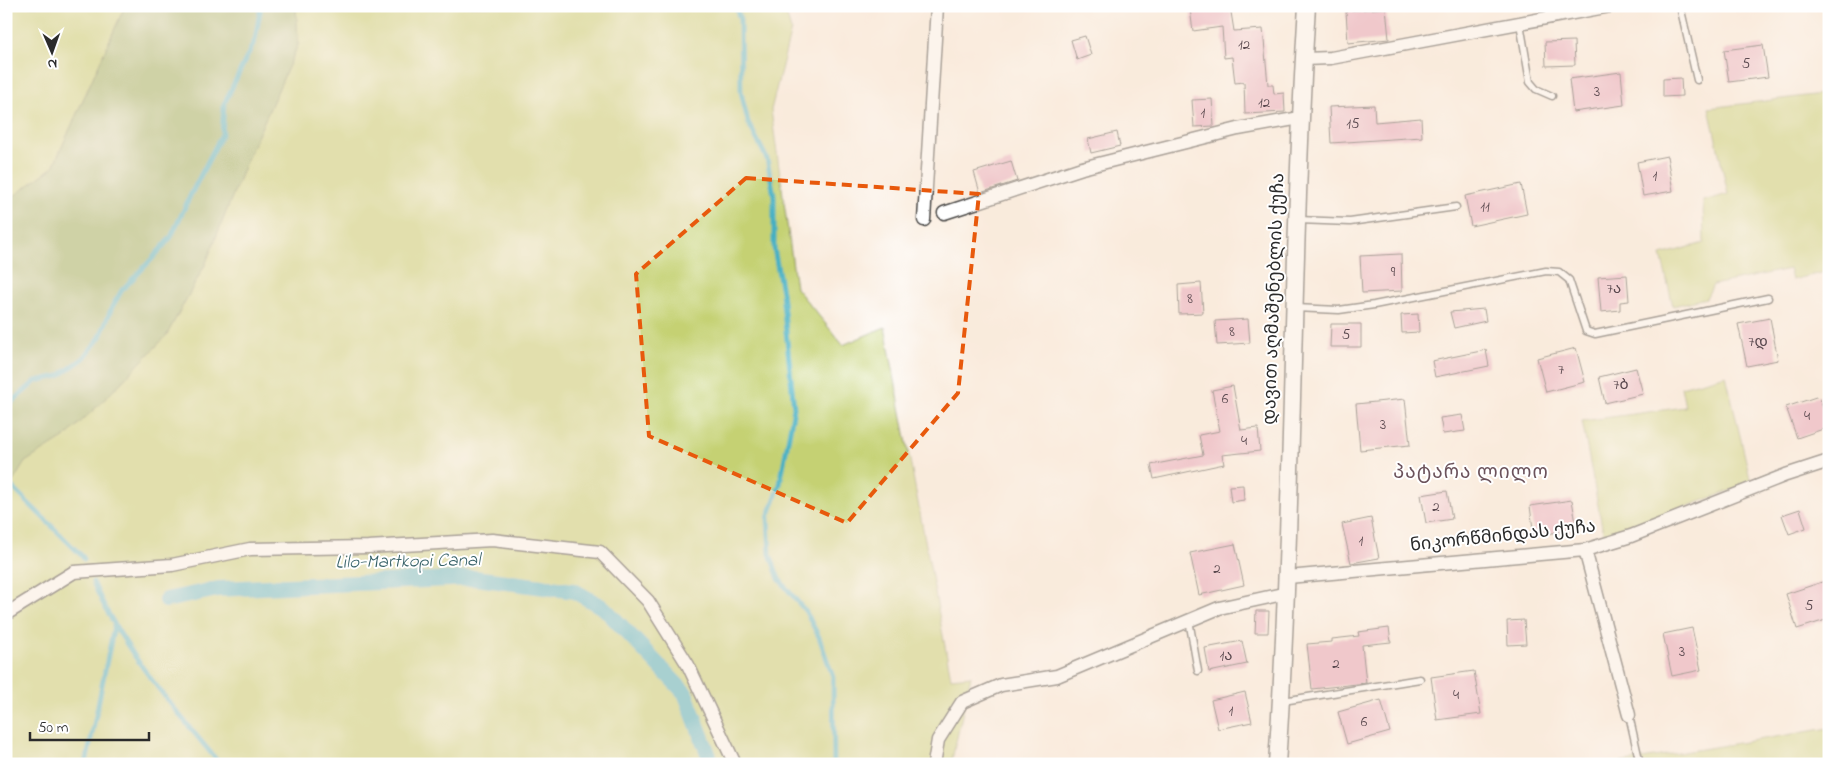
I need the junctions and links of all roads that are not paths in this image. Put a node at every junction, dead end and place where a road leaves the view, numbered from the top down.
1 (937, 6) edge
2 (1307, 6) edge
3 (1612, 6) edge
4 (1680, 6) edge
5 (1520, 23) junction
6 (1304, 59) junction
7 (1697, 80) dead end
8 (1552, 96) dead end
9 (1300, 118) junction
10 (1456, 207) dead end
11 (944, 213) dead end
12 (924, 220) dead end
13 (1298, 220) junction
14 (1768, 298) dead end
15 (1295, 308) junction
16 (1829, 461) edge
17 (1584, 550) junction
18 (1287, 585) junction
19 (6, 614) edge
20 (1189, 620) junction
21 (1198, 671) dead end
22 (1420, 679) dead end
23 (1281, 701) junction
24 (1629, 714) joint
25 (735, 764) edge
26 (934, 764) edge
27 (1277, 764) edge
28 (1640, 764) edge

1 - 12 street
2 - 6 street, დავით აღმაშენებლის ქუჩა
3 - 5 street
4 - 7 lane
5 - 6 street
5 - 8 lane
6 - 9 street, დავით აღმაშენებლის ქუჩა
9 - 11 street
9 - 13 street, დავით აღმაშენებლის ქუჩა
10 - 13 lane
13 - 15 street, დავით აღმაშენებლის ქუჩა
14 - 15 lane
15 - 18 street, დავით აღმაშენებლის ქუჩა
16 - 17 street, ნიკორწმინდას ქუჩა
17 - 18 street, ნიკორწმინდას ქუჩა
17 - 24 street
18 - 20 street, ნიკორწმინდას ქუჩა
18 - 23 street, დავით აღმაშენებლის ქუჩა
19 - 25 street
20 - 21 lane
20 - 26 street, ნიკორწმინდას ქუჩა
22 - 23 lane
23 - 27 street, დავით აღმაშენებლის ქუჩა
24 - 28 lane

